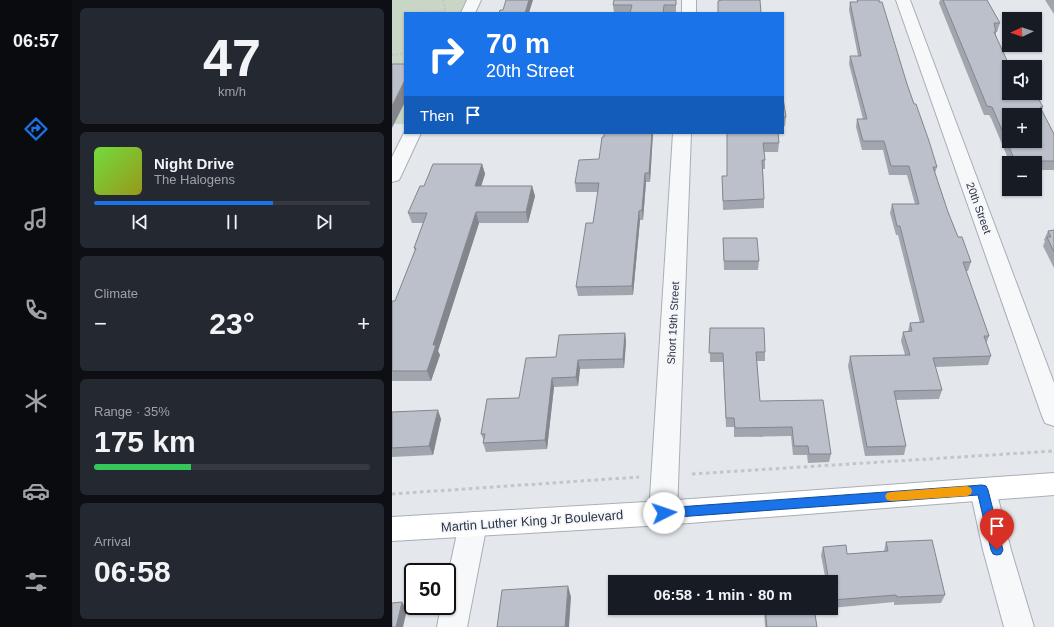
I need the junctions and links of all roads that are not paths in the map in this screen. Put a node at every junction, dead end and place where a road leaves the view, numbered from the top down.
1 (474, 0) edge
2 (689, 0) edge
3 (903, 0) edge
4 (468, 12) edge
5 (688, 12) edge
6 (412, 134) edge
7 (682, 134) edge
8 (392, 176) edge
9 (1054, 416) edge
10 (1054, 484) edge
11 (982, 490) junction
12 (664, 513) junction
13 (473, 524) junction
14 (392, 529) edge
15 (452, 627) edge
16 (1019, 627) edge

1 - 4 street
2 - 5 street
3 - 9 street, 20th Street
6 - 8 street
7 - 12 street, Short 19th Street
10 - 11 main road, Martin Luther King Jr Boulevard
11 - 12 main road, Martin Luther King Jr Boulevard
11 - 16 street
12 - 13 main road, Martin Luther King Jr Boulevard
13 - 14 main road, Martin Luther King Jr Boulevard
13 - 15 street

